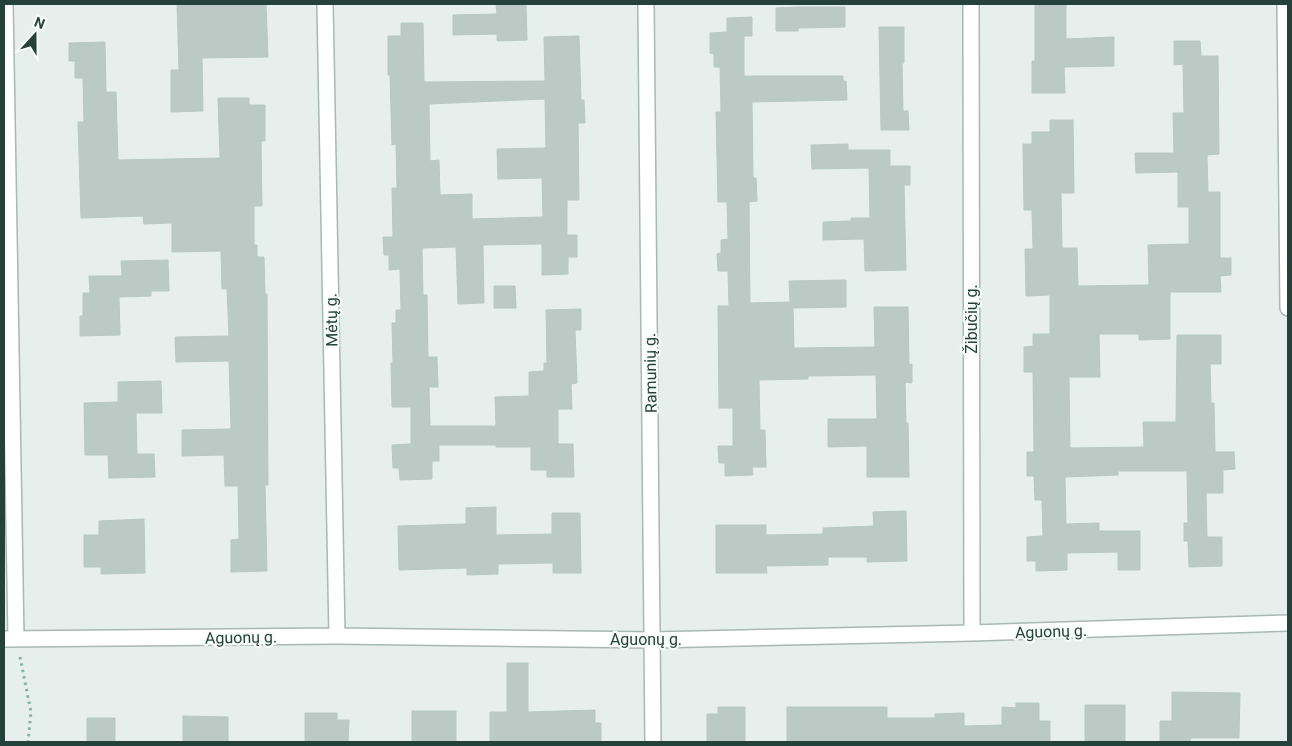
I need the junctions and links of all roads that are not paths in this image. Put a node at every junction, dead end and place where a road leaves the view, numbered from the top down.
1 (5, 4) edge
2 (325, 4) edge
3 (646, 4) edge
4 (971, 4) edge
5 (1284, 4) edge
6 (1288, 308) edge
7 (1288, 623) edge
8 (972, 634) junction
9 (337, 636) junction
10 (10, 639) edge
11 (652, 640) junction
12 (653, 742) edge

1 - 10 street
2 - 9 street, Mėtų g.
3 - 11 street, Ramunių g.
4 - 8 street, Žibučių g.
5 - 6 street
7 - 8 street, Aguonų g.
8 - 11 street, Aguonų g.
9 - 10 street, Aguonų g.
9 - 11 street, Aguonų g.
11 - 12 street, Ramunių g.

